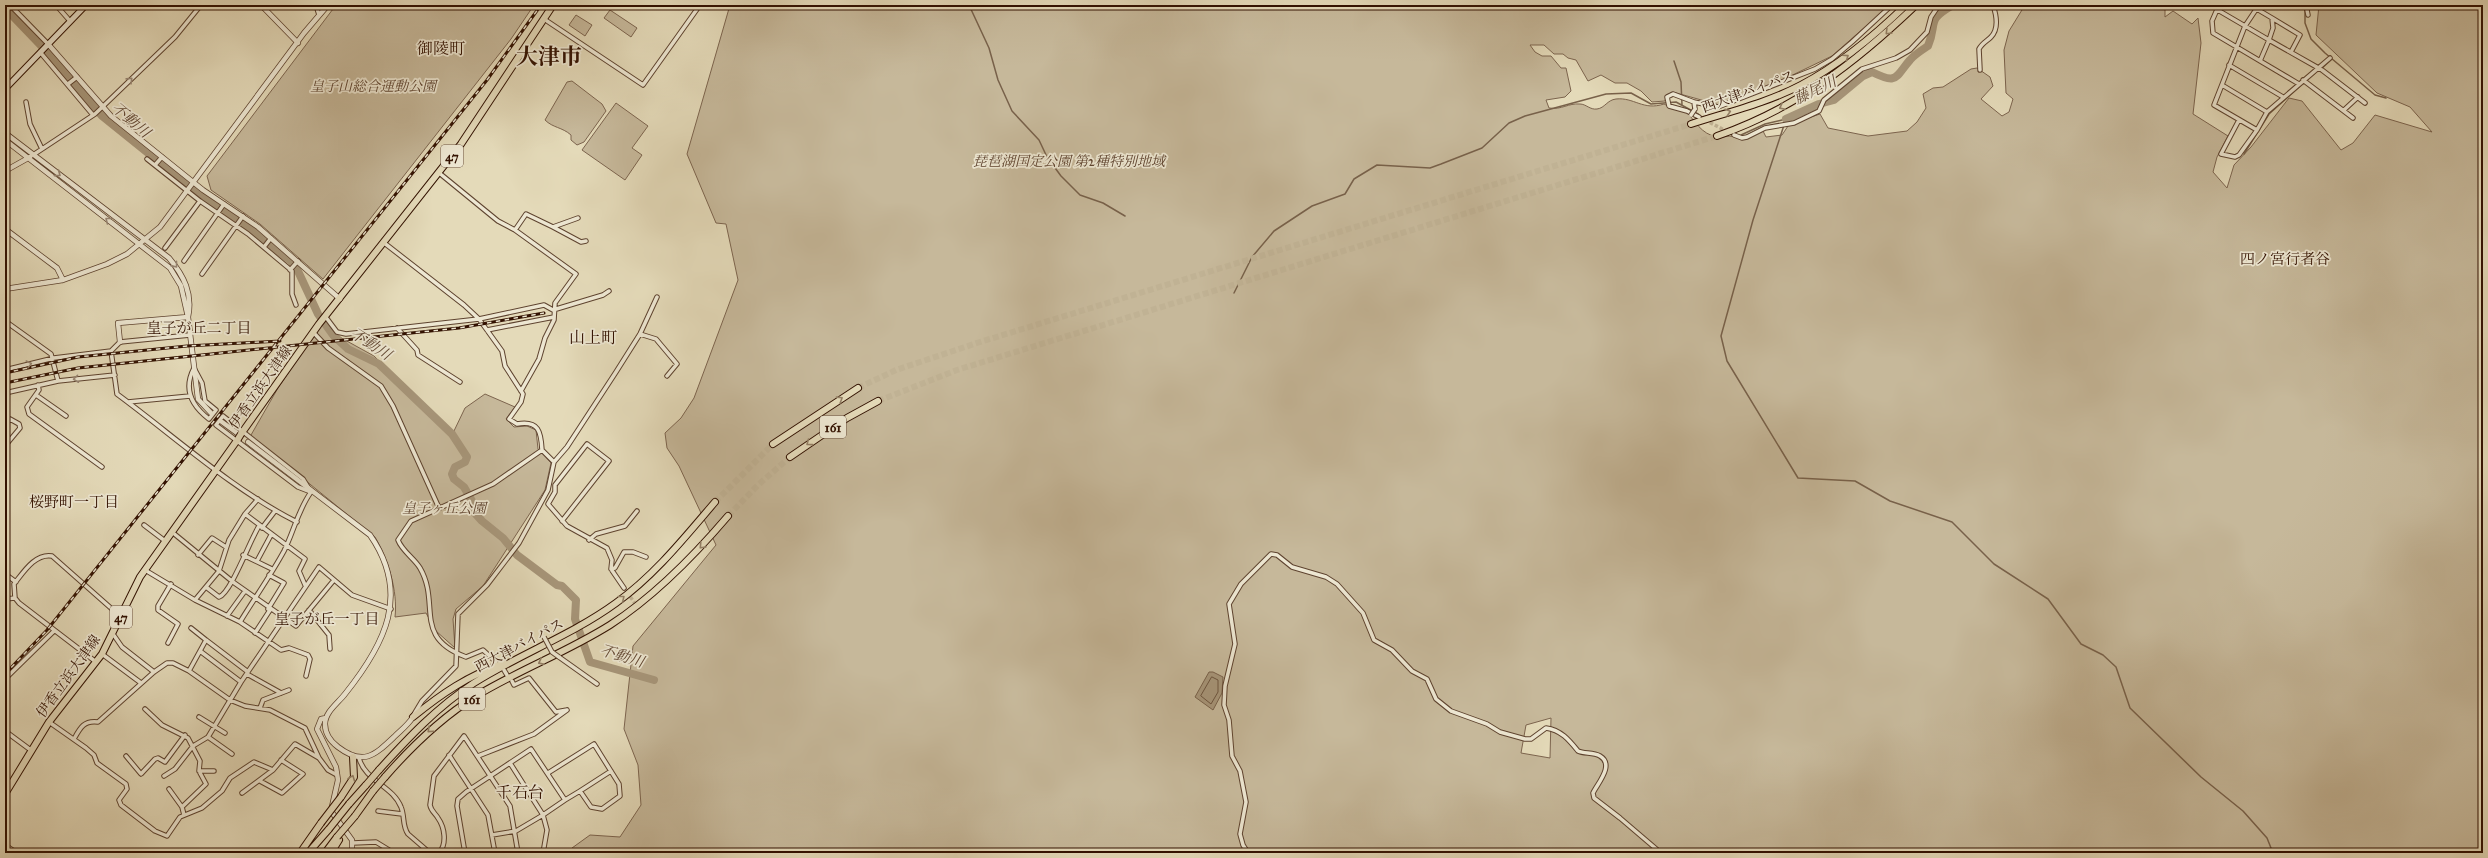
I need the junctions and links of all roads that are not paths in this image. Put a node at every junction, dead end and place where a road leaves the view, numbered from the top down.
1 (10, 5) edge
2 (56, 5) edge
3 (86, 5) edge
4 (201, 5) edge
5 (261, 5) edge
6 (316, 5) edge
7 (328, 5) edge
8 (553, 5) edge
9 (700, 5) edge
10 (1892, 5) edge
11 (1906, 5) edge
12 (1916, 5) edge
13 (1939, 5) edge
14 (1993, 5) edge
15 (2219, 5) edge
16 (2250, 5) edge
17 (2259, 5) edge
18 (2307, 6) edge
19 (2216, 9) junction
20 (2256, 9) junction
21 (319, 15) junction
22 (2308, 15) dead end
23 (2272, 18) junction
24 (544, 19) junction
25 (70, 21) junction
26 (2245, 26) junction
27 (2269, 40) junction
28 (298, 43) junction
29 (47, 45) junction
30 (2237, 47) junction
31 (40, 52) junction
32 (2291, 52) junction
33 (2330, 58) dead end
34 (2260, 61) junction
35 (2229, 66) junction
36 (2319, 69) junction
37 (1980, 70) dead end
38 (76, 77) junction
39 (2303, 80) junction
40 (69, 84) junction
41 (2299, 84) junction
42 (2222, 85) junction
43 (5, 89) edge
44 (2283, 97) junction
45 (2358, 97) junction
46 (26, 102) dead end
47 (1694, 102) junction
48 (2365, 103) dead end
49 (101, 108) junction
50 (2344, 110) junction
51 (2267, 112) junction
52 (94, 114) junction
53 (1691, 115) dead end
54 (1699, 117) dead end
55 (2353, 118) dead end
56 (2239, 120) junction
57 (1691, 124) tunnel mouth
58 (2257, 130) junction
59 (5, 133) edge
60 (1734, 135) tunnel mouth
61 (1717, 136) tunnel mouth
62 (5, 140) edge
63 (42, 149) junction
64 (30, 157) junction
65 (162, 157) junction
66 (147, 159) dead end
67 (155, 165) junction
68 (5, 171) edge
69 (438, 172) junction
70 (194, 184) junction
71 (188, 192) junction
72 (200, 201) junction
73 (224, 204) junction
74 (218, 213) junction
75 (243, 217) junction
76 (578, 218) dead end
77 (237, 226) junction
78 (553, 227) junction
79 (5, 229) edge
80 (515, 230) junction
81 (271, 238) junction
82 (145, 239) junction
83 (586, 241) dead end
84 (383, 242) junction
85 (139, 244) junction
86 (264, 247) junction
87 (165, 248) dead end
88 (184, 261) dead end
89 (298, 261) junction
90 (290, 270) junction
91 (202, 274) dead end
92 (63, 280) junction
93 (5, 289) edge
94 (609, 291) dead end
95 (657, 297) dead end
96 (340, 299) junction
97 (296, 305) dead end
98 (553, 310) junction
99 (324, 317) junction
100 (554, 317) junction
101 (188, 318) junction
102 (478, 319) junction
103 (5, 321) edge
104 (397, 328) junction
105 (487, 330) junction
106 (313, 332) junction
107 (640, 334) junction
108 (190, 335) junction
109 (120, 342) junction
110 (111, 351) junction
111 (54, 358) junction
112 (194, 368) junction
113 (5, 370) edge
114 (115, 375) junction
115 (667, 376) dead end
116 (58, 381) junction
117 (460, 382) dead end
118 (38, 385) junction
119 (858, 388) tunnel mouth
120 (521, 391) junction
121 (5, 393) edge
122 (36, 395) junction
123 (190, 396) junction
124 (878, 401) tunnel mouth
125 (128, 402) junction
126 (211, 413) tunnel mouth
127 (66, 416) dead end
128 (5, 417) edge
129 (10, 419) junction
130 (222, 422) tunnel mouth
131 (5, 425) edge
132 (239, 436) junction
133 (248, 442) dead end
134 (773, 444) tunnel mouth
135 (5, 446) edge
136 (542, 450) junction
137 (790, 457) tunnel mouth
138 (554, 462) junction
139 (102, 467) dead end
140 (216, 469) junction
141 (551, 480) junction
142 (557, 482) junction
143 (312, 492) junction
144 (258, 499) junction
145 (716, 502) tunnel mouth
146 (440, 508) junction
147 (276, 511) junction
148 (637, 511) dead end
149 (245, 514) junction
150 (728, 516) tunnel mouth
151 (562, 521) junction
152 (297, 522) junction
153 (144, 525) dead end
154 (261, 527) junction
155 (172, 532) junction
156 (271, 535) junction
157 (589, 540) junction
158 (166, 541) junction
159 (287, 545) junction
160 (226, 547) junction
161 (198, 555) junction
162 (243, 555) junction
163 (646, 557) dead end
164 (257, 561) junction
165 (272, 569) junction
166 (611, 569) junction
167 (145, 570) junction
168 (219, 571) junction
169 (5, 574) edge
170 (269, 575) junction
171 (334, 580) junction
172 (16, 582) junction
173 (233, 582) junction
174 (170, 584) junction
175 (305, 585) junction
176 (206, 587) junction
177 (624, 588) tunnel mouth
178 (245, 590) junction
179 (15, 598) junction
180 (255, 598) junction
181 (5, 599) edge
182 (195, 600) junction
183 (269, 609) junction
184 (391, 609) junction
185 (309, 610) junction
186 (226, 616) junction
187 (121, 617) junction
188 (284, 618) junction
189 (240, 622) junction
190 (191, 628) dead end
191 (54, 631) junction
192 (255, 632) junction
193 (113, 634) junction
194 (544, 637) dead end
195 (206, 640) junction
196 (269, 642) junction
197 (168, 643) dead end
198 (330, 649) dead end
199 (200, 652) junction
200 (102, 654) junction
201 (458, 654) junction
202 (520, 657) junction
203 (96, 662) junction
204 (496, 662) dead end
205 (504, 670) dead end
206 (189, 671) junction
207 (154, 672) junction
208 (247, 673) junction
209 (507, 675) dead end
210 (306, 676) dead end
211 (5, 679) edge
212 (512, 681) dead end
213 (241, 682) junction
214 (141, 683) junction
215 (597, 684) dead end
216 (289, 690) dead end
217 (281, 693) junction
218 (230, 700) junction
219 (260, 708) junction
220 (145, 709) dead end
221 (199, 717) dead end
222 (413, 717) junction
223 (326, 718) junction
224 (49, 722) junction
225 (215, 727) junction
226 (5, 731) edge
227 (225, 734) dead end
228 (185, 735) junction
229 (208, 737) junction
230 (74, 739) junction
231 (193, 746) junction
232 (32, 751) junction
233 (232, 754) dead end
234 (449, 755) junction
235 (126, 756) dead end
236 (478, 756) junction
237 (356, 757) junction
238 (319, 758) junction
239 (281, 760) junction
240 (510, 763) junction
241 (273, 770) junction
242 (199, 771) junction
243 (214, 771) dead end
244 (611, 771) junction
245 (548, 773) junction
246 (337, 775) junction
247 (164, 776) dead end
248 (490, 776) junction
249 (260, 781) junction
250 (471, 788) junction
251 (169, 789) dead end
252 (580, 791) junction
253 (242, 793) dead end
254 (5, 794) edge
255 (565, 800) junction
256 (182, 807) junction
257 (378, 811) dead end
258 (402, 814) junction
259 (543, 814) junction
260 (184, 815) junction
261 (516, 831) junction
262 (492, 835) junction
263 (338, 838) junction
264 (353, 843) junction
265 (5, 845) edge
266 (428, 852) edge
267 (17, 853) edge
268 (300, 853) edge
269 (308, 853) edge
270 (324, 853) edge
271 (331, 853) edge
272 (352, 853) edge
273 (394, 853) edge
274 (439, 853) edge
275 (465, 853) edge
276 (495, 853) edge
277 (518, 853) edge
278 (543, 853) edge
279 (1248, 853) edge
280 (1661, 853) edge

1 - 29 street
2 - 25 street
3 - 25 main road
49 -> 4 street
5 - 28 street
6 - 21 street
7 - 21 street
8 - 24 main road, 伊香立浜大津線 / 47
9 - 24 street
10 - 47 street
57 -> 11 main road, 西大津バイパス
12 -> 61 main road, 西大津バイパス
13 - 60 street
14 - 37 street
15 - 19 street
16 - 20 street
17 - 20 street
18 - 22 street
19 - 26 street
19 - 30 street
20 - 23 street
20 - 26 street
21 - 28 street
23 - 27 street
23 - 32 street
24 - 69 main road, 伊香立浜大津線 / 47
25 - 29 main road
26 - 27 street
26 - 30 street
27 - 32 street
27 - 34 street
28 - 70 street
29 - 31 main road
29 - 38 street
30 - 34 street
30 - 35 street
31 - 40 street
31 - 43 main road
32 - 36 street
33 - 36 street
34 - 41 street
35 - 42 street
35 - 44 street
36 - 39 street
36 - 45 street
38 - 40 street
38 - 49 street
39 - 41 street
39 - 50 street
40 - 52 street
41 - 44 street
42 - 51 street
42 - 56 street
44 - 51 street
45 - 48 street
45 - 50 street
46 - 63 street
47 - 53 street, bridge
47 - 54 street
49 - 52 street
49 - 65 street
50 - 55 street
51 - 58 street
52 - 63 street
56 - 58 street
56 - 58 street
59 - 64 street
62 - 64 street
63 - 64 street
64 - 68 street
64 -> 82 street
85 -> 64 street
65 - 67 street
65 - 70 street
66 - 67 street
67 - 71 street
69 - 80 street
69 - 84 main road, 伊香立浜大津線 / 47
70 - 71 street
70 - 73 street
71 - 72 street
71 - 82 street
72 - 74 street
72 - 87 street
73 - 74 street
73 - 75 street
74 - 77 street
74 - 88 street
75 - 77 street
75 - 81 street
76 - 78 street
77 - 86 street
77 - 91 street
78 - 80 street
78 - 83 street
79 - 92 street
80 - 98 street
81 - 86 street
81 - 89 street
82 - 85 street
82 -> 101 street
84 - 96 main road, 伊香立浜大津線 / 47
84 - 102 street
85 - 92 street
85 - 101 street
86 - 90 street
89 - 90 street
89 - 96 street
90 - 97 street
92 - 93 street
94 - 98 street
95 - 107 street
96 - 99 main road, 伊香立浜大津線 / 47
98 - 100 street
98 - 102 street
99 - 104 street
99 - 106 main road, 伊香立浜大津線 / 47
100 - 105 street
100 - 120 street
101 - 108 street
101 - 109 street
102 - 104 street
102 - 105 street
103 - 111 street
104 - 117 street
105 - 120 street
106 - 132 main road, 伊香立浜大津線 / 47
106 - 146 street
107 - 115 street
107 - 138 street
108 - 109 street
108 - 112 street
109 - 110 street
110 - 111 street
110 - 114 street
113 -> 111 street
111 - 116 street
112 - 123 street
112 - 123 street
112 - 126 street
114 -> 116 street
114 - 125 street
116 - 118 street
118 - 121 street
118 - 122 street
134 -> 119 main road, 161
120 - 136 street
122 - 127 street
122 - 139 street
123 - 125 street
124 -> 137 main road, 161
125 - 140 street
128 - 129 street
129 - 131 street
129 - 135 street
130 - 132 street
132 - 132 street
132 - 140 main road, 伊香立浜大津線 / 47
132 - 143 street
132 - 143 street
133 - 143 street
136 - 138 street
136 - 146 street
138 - 141 street
140 - 144 street
140 - 155 main road, 伊香立浜大津線 / 47
141 - 142 street
141 - 201 street
142 - 151 street
142 - 151 street
143 - 152 street
143 - 184 street
144 - 147 street
144 - 149 street
202 -> 145 main road, 西大津バイパス / 161
146 - 201 street
147 - 152 street
147 - 154 street
148 - 157 street
149 - 154 street
149 - 160 street
150 -> 263 main road, 西大津バイパス / 161, bridge
151 - 157 street
152 - 159 street
153 - 158 street
154 - 156 street
154 - 162 street
155 - 158 main road, 伊香立浜大津線 / 47
155 - 161 street
156 - 159 street
156 - 164 street
157 - 166 street
158 - 167 main road, 伊香立浜大津線 / 47
159 - 165 street
159 - 175 street
160 - 161 street
160 - 168 street
161 - 168 street
162 - 164 street
162 - 173 street
163 - 166 street
164 - 165 street
165 - 170 street
166 - 177 street
167 - 174 street
167 - 187 main road, 伊香立浜大津線 / 47
168 - 173 street
168 - 176 street
169 - 172 street
170 - 180 street
170 - 183 street
171 - 175 street
171 - 184 street
171 - 185 street
172 - 179 street
172 - 187 street
173 - 176 street
173 - 178 street
174 - 182 street
174 - 197 street
175 - 188 street
176 - 182 street
178 - 180 street
178 - 186 street
179 - 181 street
179 - 191 street
180 - 183 street
180 - 189 street
182 - 186 street
183 - 188 street
183 - 192 street
184 - 223 street
185 - 188 street
185 - 198 street
186 - 189 street
187 - 193 main road, 伊香立浜大津線 / 47
188 - 196 street
189 - 192 street
190 - 195 street
191 - 203 street
191 - 211 street
192 - 196 street
193 - 200 main road, 伊香立浜大津線 / 47
193 - 207 street
194 - 215 street, bridge
195 - 199 street
195 - 208 street
196 - 208 street
196 - 210 street
199 - 206 street
199 - 213 street
200 - 203 main road, 伊香立浜大津線 / 47
200 - 214 street
201 - 204 street
201 - 222 street
202 - 222 main road
202 - 269 main road, 西大津バイパス / 161, bridge
203 - 224 main road, 伊香立浜大津線 / 47
205 - 209 street
206 - 207 street
206 - 218 street
207 - 214 street
208 - 213 street
208 - 217 street
212 - 236 street
213 - 218 street
214 - 230 street
216 - 217 street
217 - 219 street
218 - 219 street
218 - 225 street
219 - 238 street
220 - 228 street
221 - 225 street
222 - 237 street
223 - 237 street
223 - 246 street
224 - 230 street
224 - 232 main road, 伊香立浜大津線 / 47
225 - 227 street
225 - 229 street
226 - 232 street
228 - 231 street
228 - 235 street
229 - 231 street
229 - 233 street
230 - 260 street
231 - 242 street
231 - 247 street
232 - 254 main road, 伊香立浜大津線 / 47
234 - 236 street
234 - 250 street
234 - 274 street
236 - 248 street
237 - 258 street
268 -> 237 main road, bridge
238 - 239 street
238 - 246 street
239 - 241 street
239 - 249 street
240 - 245 street
240 - 248 street
240 - 259 street
241 - 249 street
241 - 260 street
242 - 243 street
242 - 256 street
244 - 245 street
244 - 252 street
244 - 252 street
245 - 255 street
246 - 264 street
248 - 250 street
248 - 261 street
249 - 253 street
250 - 262 street
250 - 275 street
251 - 256 street
252 - 255 street
255 - 259 street
256 - 260 street
257 - 258 street
258 - 266 street
259 - 261 street
259 - 278 street
261 - 262 street
261 - 277 street
262 - 276 street
263 - 270 main road, 西大津バイパス / 161
263 - 271 main road
264 - 272 street
264 - 273 street
265 - 267 street
279 - 280 street

